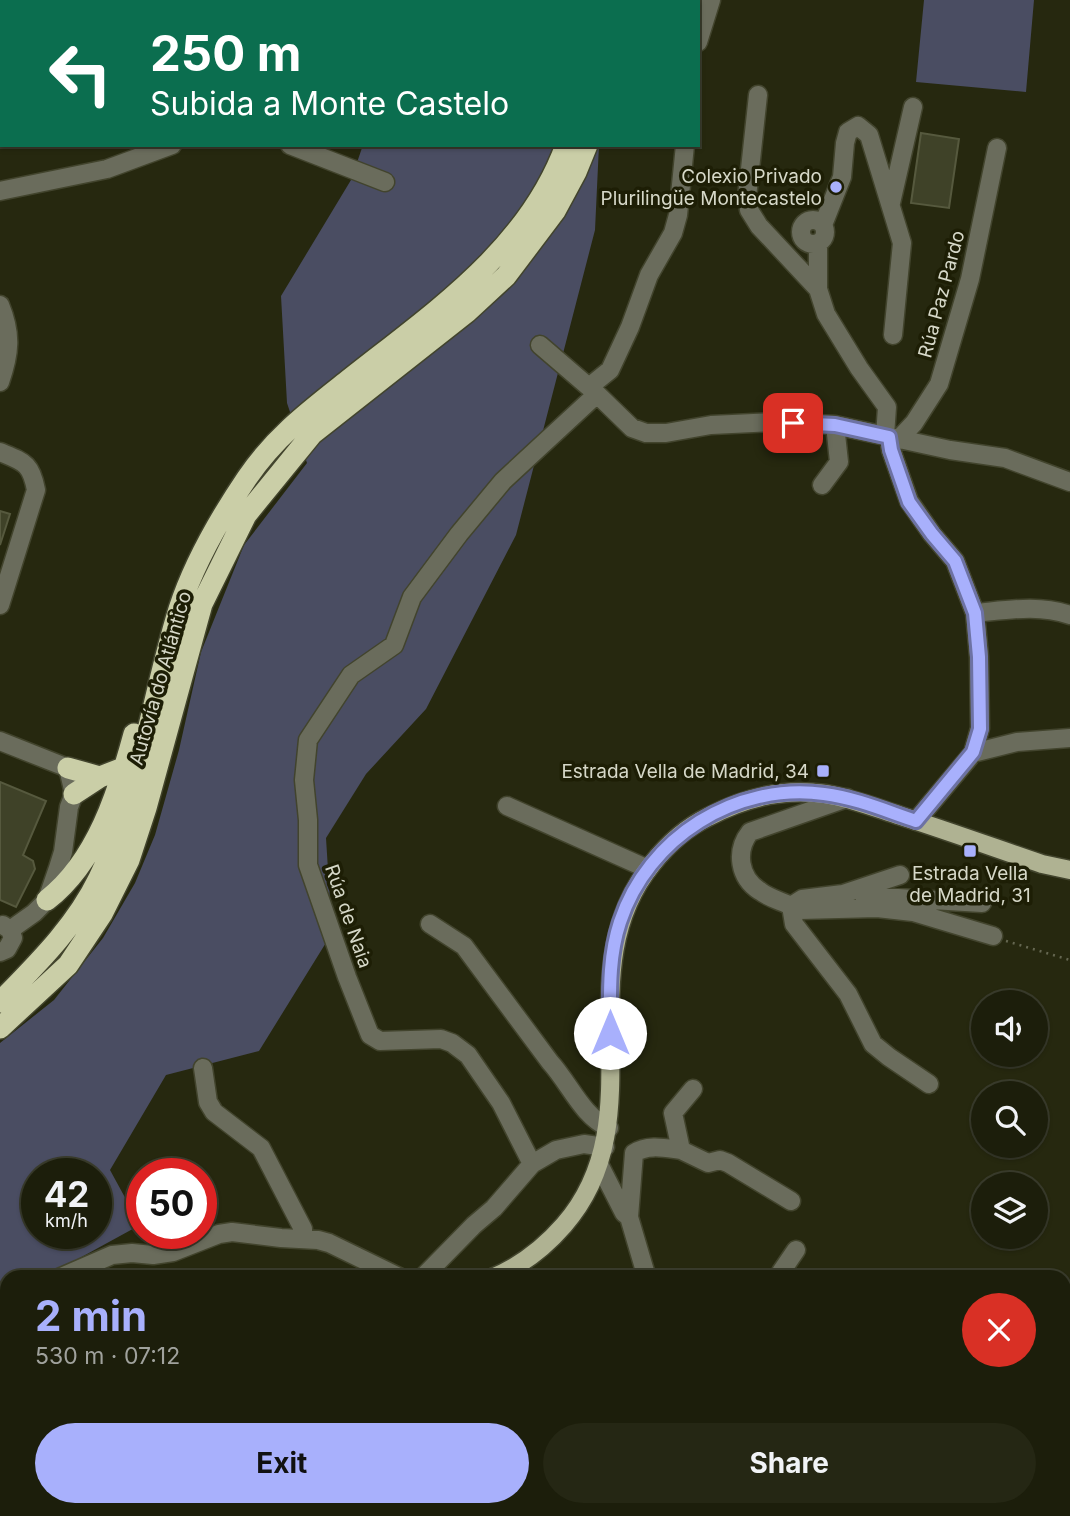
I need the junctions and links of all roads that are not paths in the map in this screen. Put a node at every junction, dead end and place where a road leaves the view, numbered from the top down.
1 (711, 0) edge
2 (700, 36) edge
3 (758, 95) dead end
4 (913, 107) dead end
5 (167, 147) edge
6 (295, 147) edge
7 (565, 147) edge
8 (586, 147) edge
9 (685, 147) edge
10 (997, 148) dead end
11 (385, 182) dead end
12 (0, 191) edge
13 (891, 203) junction
14 (818, 289) junction
15 (0, 305) edge
16 (893, 335) dead end
17 (540, 345) dead end
18 (0, 382) edge
19 (593, 390) junction
20 (835, 425) junction
21 (891, 437) junction
22 (0, 452) edge
23 (248, 477) junction
24 (1070, 482) edge
25 (821, 485) dead end
26 (0, 605) edge
27 (975, 613) junction
28 (1070, 615) edge
29 (1070, 738) edge
30 (0, 741) edge
31 (973, 752) junction
32 (68, 768) junction
33 (123, 768) junction
34 (100, 777) junction
35 (74, 794) junction
36 (847, 798) junction
37 (507, 806) dead end
38 (916, 821) junction
39 (648, 869) junction
40 (1070, 870) edge
41 (900, 875) dead end
42 (843, 894) junction
43 (47, 900) junction
44 (982, 903) dead end
45 (791, 906) junction
46 (430, 924) dead end
47 (5, 927) edge
48 (993, 936) road end
49 (0, 952) edge
50 (0, 1002) edge
51 (0, 1028) edge
52 (203, 1068) dead end
53 (929, 1084) dead end
54 (693, 1088) dead end
55 (609, 1128) junction
56 (605, 1147) junction
57 (681, 1150) junction
58 (532, 1164) junction
59 (600, 1166) junction
60 (791, 1202) dead end
61 (629, 1217) junction
62 (303, 1239) junction
63 (796, 1250) dead end
64 (77, 1270) edge
65 (385, 1270) edge
66 (430, 1270) edge
67 (506, 1270) edge
68 (645, 1270) edge
69 (782, 1270) edge

1 - 2 street
3 - 14 street
4 - 13 street
5 - 12 street
6 - 11 street
7 - 23 highway, Autovía do Atlántico
8 - 51 highway, Autovía do Atlántico
9 - 19 street, Rúa de Naia
10 - 21 street, Rúa Paz Pardo
13 - 14 street
13 - 16 street
14 - 21 street
15 - 18 street
17 - 19 street
19 - 20 street
19 - 58 street, Rúa de Naia
20 - 21 street
20 - 25 street
21 - 24 street
21 - 27 street
22 - 26 street
23 - 33 highway
23 - 50 highway, Autovía do Atlántico
27 - 28 street
27 - 31 street
29 - 31 street
30 - 32 street
31 - 38 street
32 - 34 highway
32 - 35 street
33 - 34 highway
33 - 43 highway
34 - 35 highway
35 - 43 street
36 - 38 main road
36 - 39 main road
36 - 45 street
37 - 39 street
38 - 40 main road
39 - 55 main road
41 - 42 street
42 - 44 street
42 - 45 street
43 - 47 street
45 - 48 street
45 - 53 street
46 - 55 street
47 - 49 street
52 - 62 street
54 - 57 street
55 - 56 main road
56 - 58 street
56 - 59 main road
57 - 60 street
57 - 61 street
58 - 66 street
59 - 61 street
59 - 67 main road
61 - 68 street
62 - 64 street
62 - 65 street
63 - 69 street

